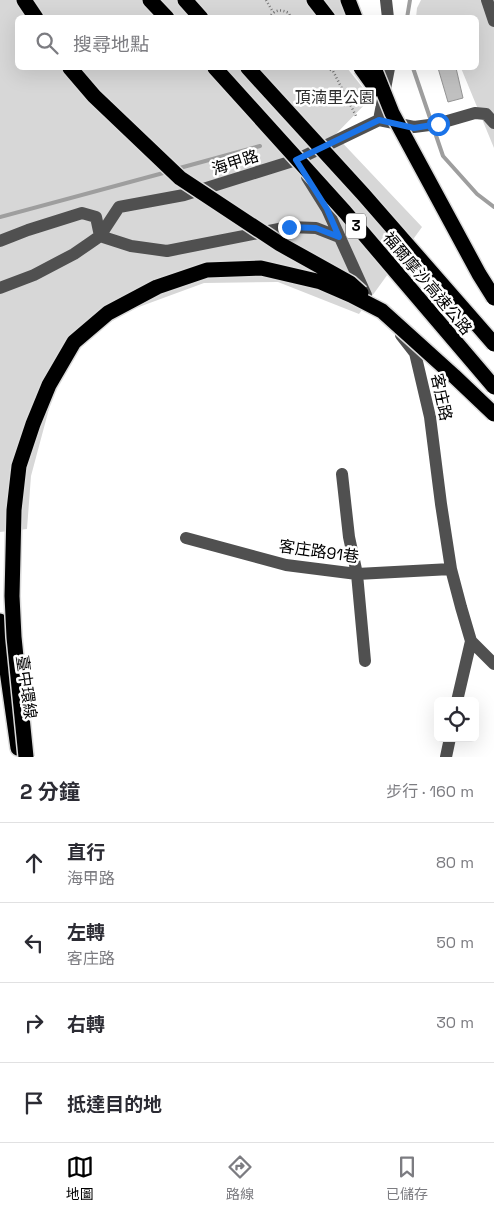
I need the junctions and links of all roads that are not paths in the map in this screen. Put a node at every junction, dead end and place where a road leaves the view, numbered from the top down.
1 (24, 0) edge
2 (150, 0) edge
3 (185, 0) edge
4 (314, 0) edge
5 (348, 0) edge
6 (386, 0) edge
7 (487, 0) edge
8 (34, 15) edge
9 (164, 15) edge
10 (199, 15) edge
11 (326, 15) edge
12 (354, 15) edge
13 (388, 15) edge
14 (494, 21) edge
15 (72, 70) edge
16 (217, 70) edge
17 (250, 70) edge
18 (362, 70) edge
19 (374, 70) edge
20 (389, 70) edge
21 (386, 117) junction
22 (494, 123) edge
23 (296, 160) junction
24 (100, 236) junction
25 (339, 237) junction
26 (0, 241) edge
27 (0, 288) edge
28 (494, 298) edge
29 (382, 311) junction
30 (494, 344) edge
31 (494, 387) edge
32 (494, 414) edge
33 (342, 474) dead end
34 (186, 538) dead end
35 (451, 569) junction
36 (357, 574) junction
37 (0, 621) edge
38 (471, 641) junction
39 (365, 661) dead end
40 (494, 664) edge
41 (458, 697) edge
42 (449, 742) edge
43 (20, 757) edge
44 (26, 757) edge
45 (446, 757) edge

1 - 8 highway
2 - 9 highway
3 - 10 highway
4 - 11 highway
5 - 12 highway
6 - 13 street
7 - 14 street
15 - 29 highway, bridge
16 - 31 highway, 福爾摩沙高速公路 / 3, bridge
17 - 30 highway, 福爾摩沙高速公路 / 3, bridge
18 - 21 highway, bridge
19 - 21 highway, bridge
20 - 21 street
21 - 22 street
21 - 23 street, 海甲路
21 - 28 highway, bridge
23 - 24 street, 海甲路
23 - 25 street, 客庄路
24 - 25 street
24 - 26 street
24 - 27 street, 海甲路
25 - 35 street, 客庄路
29 - 32 highway, bridge
29 - 44 highway, bridge
33 - 36 street
34 - 36 street, 客庄路91巷
35 - 36 street, 客庄路91巷
35 - 38 street, 客庄路
36 - 39 street
37 - 43 highway, 臺中環線
38 - 40 street, 客庄路
38 - 41 street
42 - 45 street

